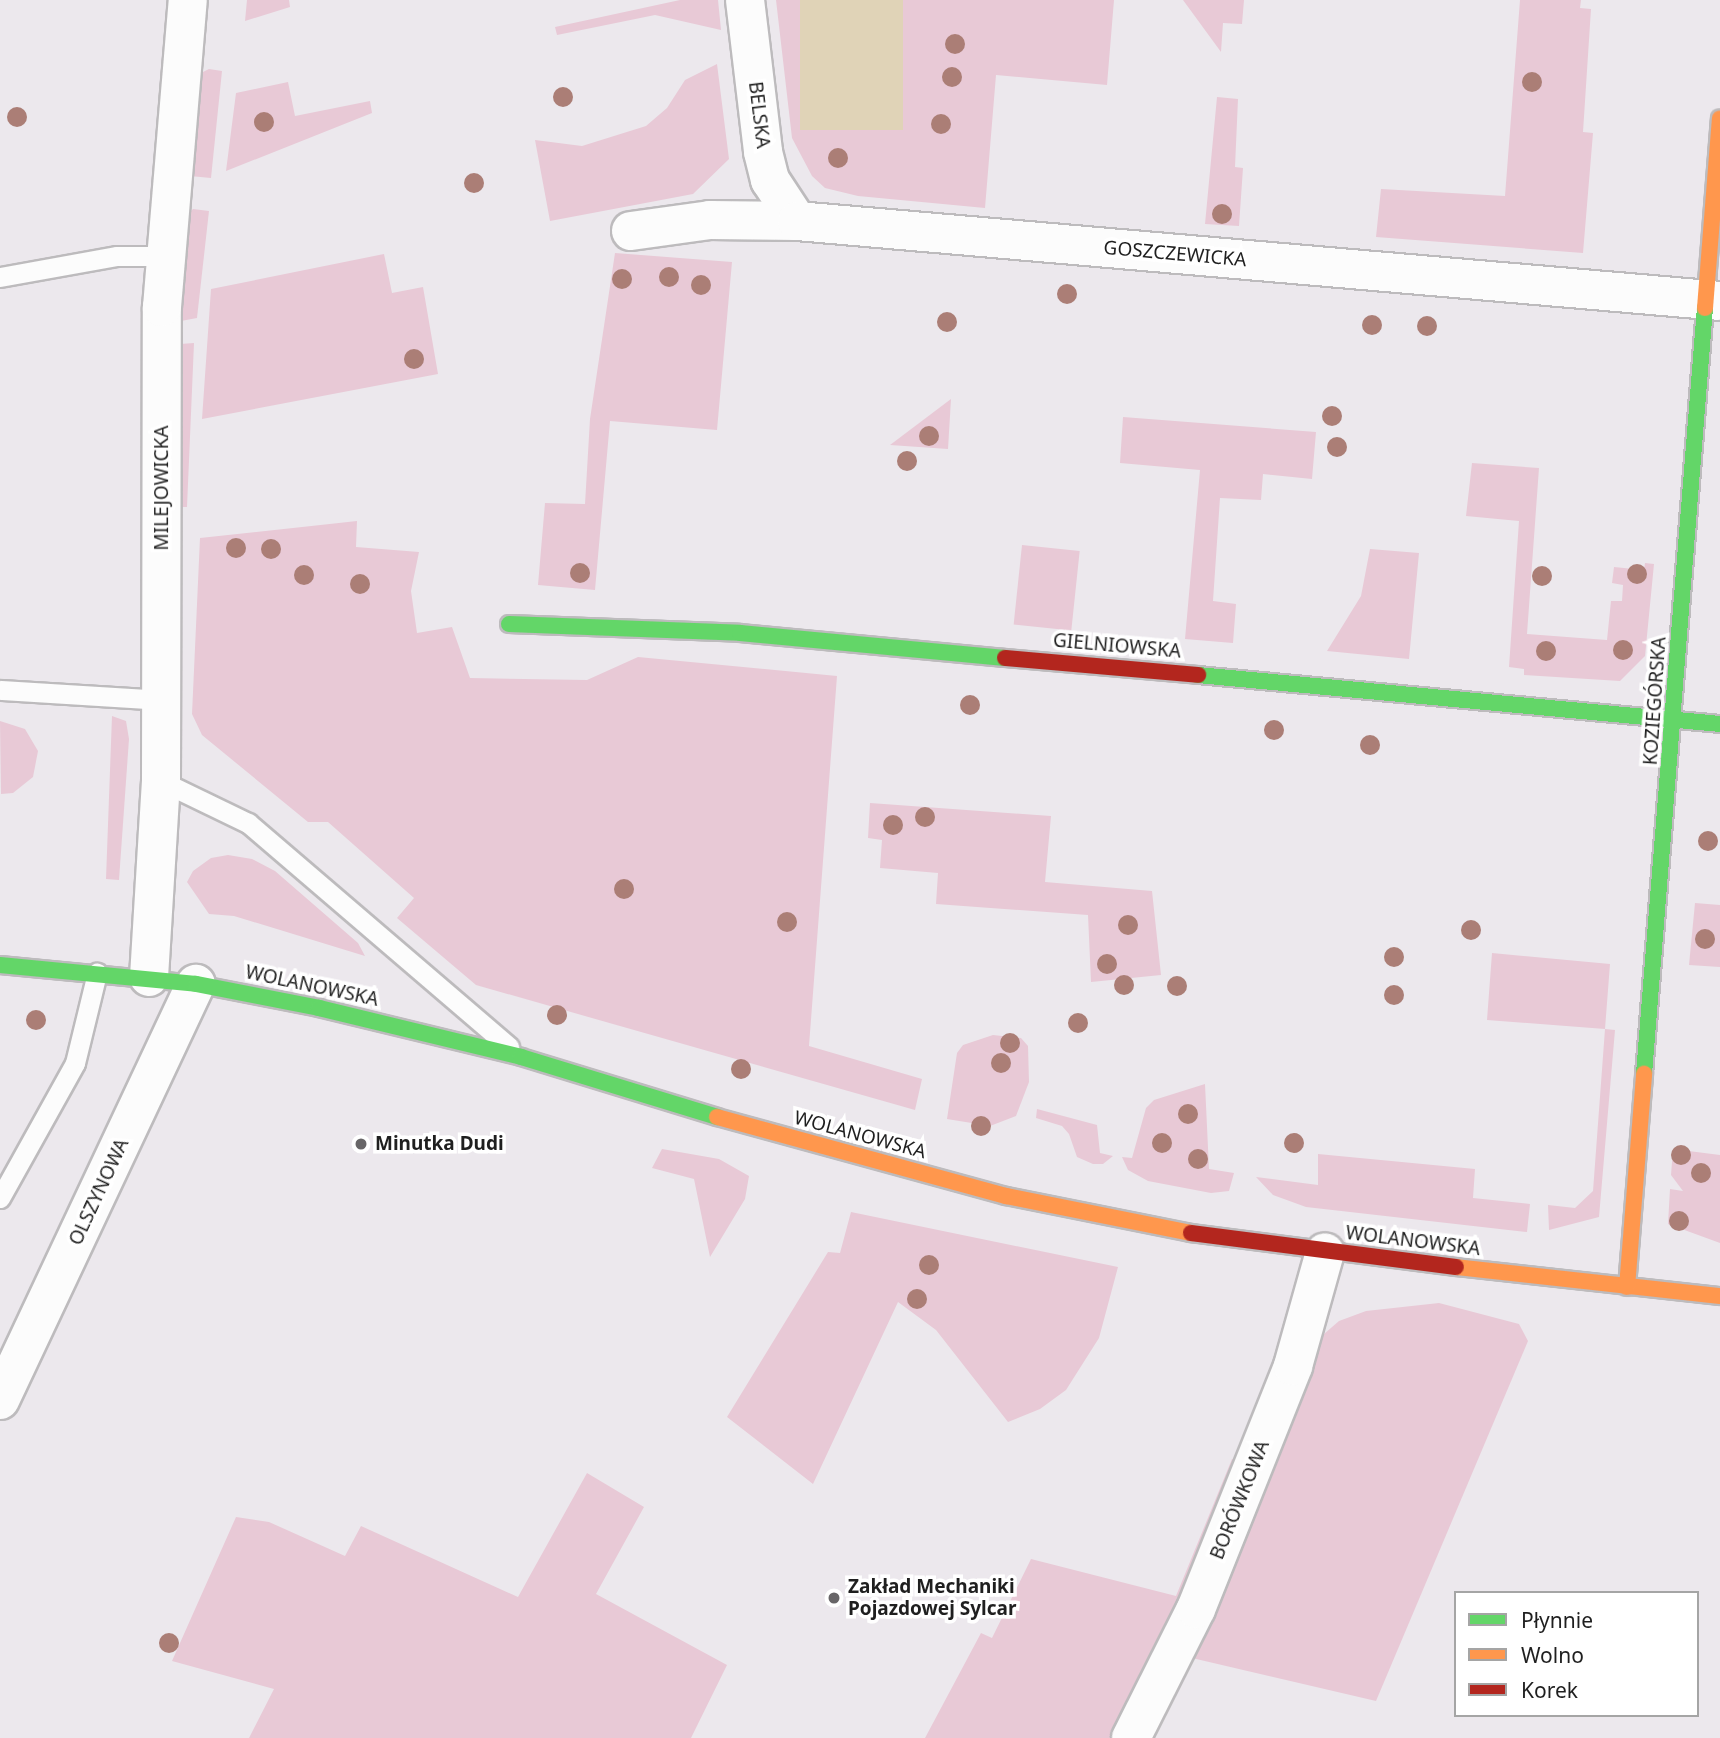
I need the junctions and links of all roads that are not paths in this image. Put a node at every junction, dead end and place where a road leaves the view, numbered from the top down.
1 (188, 0) edge
2 (746, 0) edge
3 (1720, 119) edge
4 (797, 221) junction
5 (631, 231) dead end
6 (164, 256) junction
7 (0, 277) edge
8 (1712, 301) edge
9 (509, 624) dead end
10 (0, 690) edge
11 (162, 700) junction
12 (1674, 720) junction
13 (1720, 723) edge
14 (161, 781) junction
15 (0, 965) edge
16 (97, 972) junction
17 (149, 977) junction
18 (196, 984) junction
19 (521, 1057) junction
20 (0, 1198) edge
21 (1325, 1252) junction
22 (1627, 1287) junction
23 (1720, 1296) edge
24 (0, 1400) edge
25 (1131, 1738) edge

1 - 6 street, MILEJOWICKA
2 - 4 street, BELSKA
3 - 8 street, KOZIEGÓRSKA
4 - 5 street, GOSZCZEWICKA
4 - 8 street, GOSZCZEWICKA
6 - 7 lane
6 - 11 street, MILEJOWICKA
8 - 12 street, KOZIEGÓRSKA
9 - 12 street, GIELNIOWSKA
10 - 11 lane
11 - 14 street, MILEJOWICKA
12 - 13 street, GIELNIOWSKA
12 - 22 street, KOZIEGÓRSKA
14 - 17 street, MILEJOWICKA
14 - 19 lane
15 - 16 street, WOLANOWSKA
16 - 17 street, WOLANOWSKA
16 - 20 lane
17 - 18 street, WOLANOWSKA
18 - 19 street, WOLANOWSKA
18 - 24 street, OLSZYNOWA
19 - 21 street, WOLANOWSKA
21 - 22 street, WOLANOWSKA
21 - 25 street, BORÓWKOWA
22 - 23 street, WOLANOWSKA

